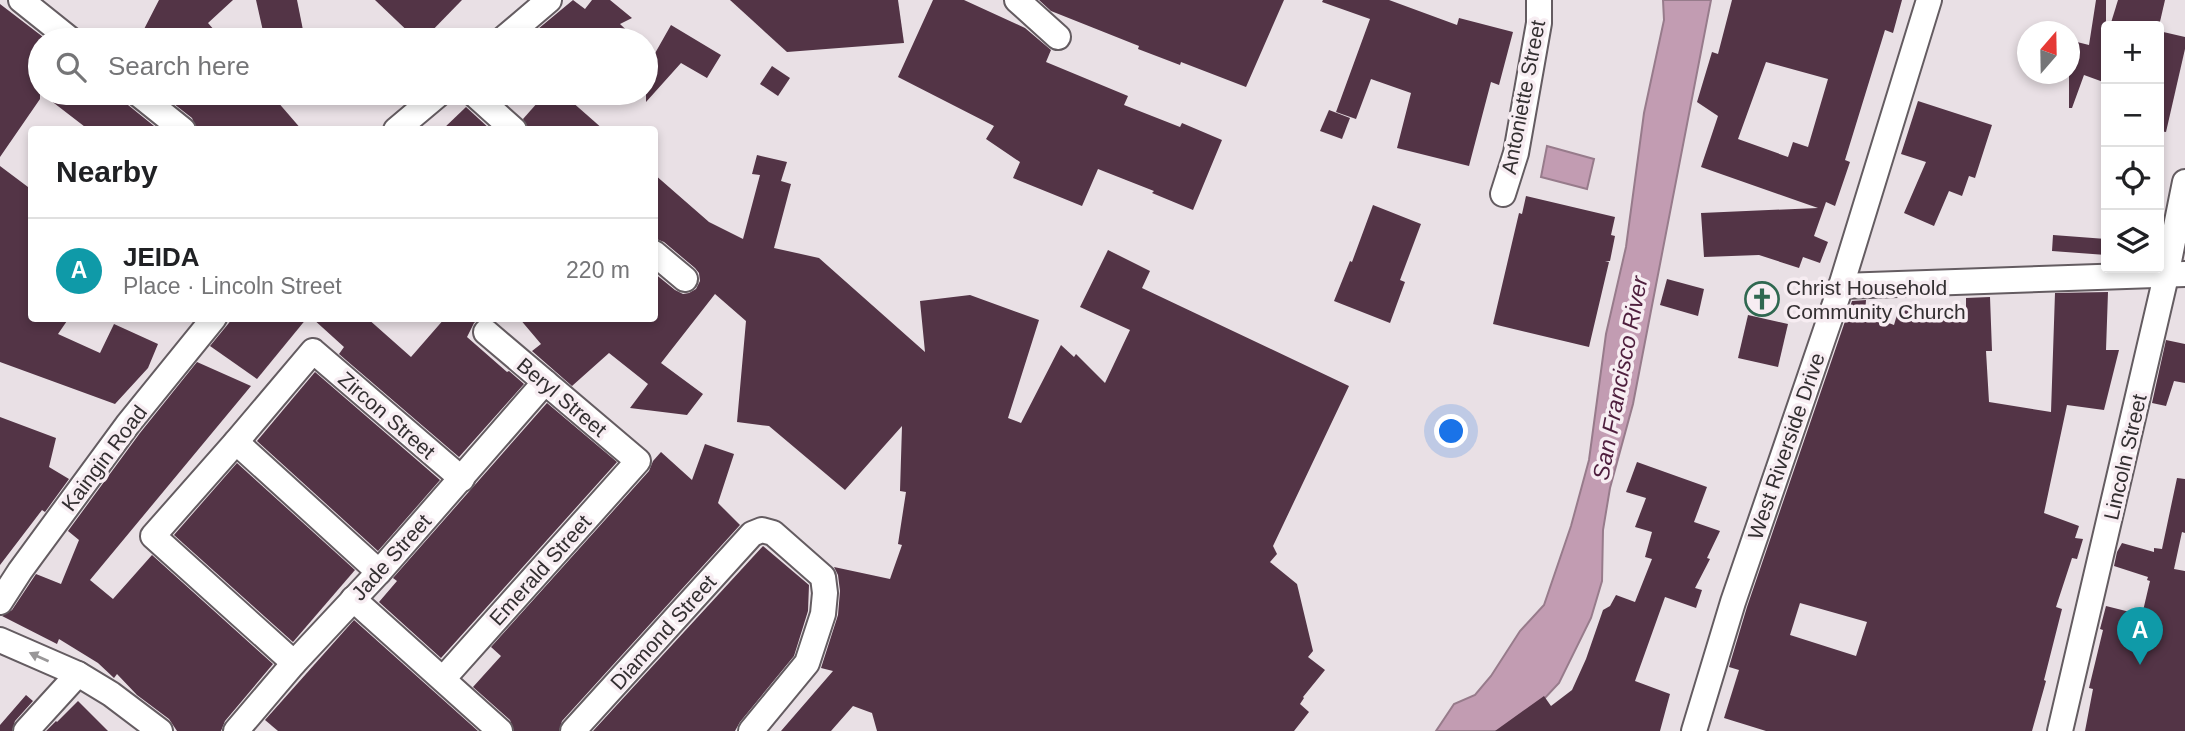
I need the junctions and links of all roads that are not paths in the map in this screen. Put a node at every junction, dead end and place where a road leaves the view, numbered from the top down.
1 (21, 0) edge
2 (549, 0) edge
3 (1017, 0) edge
4 (1539, 0) edge
5 (1929, 0) edge
6 (56, 28) edge
7 (516, 28) edge
8 (1058, 37) dead end
9 (152, 105) edge
10 (426, 105) edge
11 (486, 105) edge
12 (178, 126) edge
13 (401, 126) edge
14 (510, 126) edge
15 (2185, 182) edge
16 (1503, 194) dead end
17 (658, 256) edge
18 (2176, 275) edge
19 (685, 279) dead end
20 (1841, 286) junction
21 (211, 322) edge
22 (486, 332) dead end
23 (545, 382) junction
24 (236, 442) junction
25 (638, 461) joint
26 (461, 478) junction
27 (379, 572) junction
28 (353, 599) junction
29 (0, 602) edge
30 (0, 639) edge
31 (294, 663) junction
32 (78, 674) junction
33 (443, 679) junction
34 (26, 731) edge
35 (160, 731) edge
36 (236, 731) edge
37 (500, 731) edge
38 (573, 731) edge
39 (751, 731) edge
40 (1694, 731) edge
41 (2060, 731) edge

1 - 6 street
2 - 7 street
3 - 8 street
4 - 16 street, Antoniette Street
5 - 20 street, West Riverside Drive
9 - 12 street
10 - 13 street
11 - 14 street
15 - 18 street, Lincoln Street
17 - 19 street
18 - 20 street
18 - 41 street, Lincoln Street
20 - 40 street, West Riverside Drive
21 - 29 street, Kaingin Road
22 - 23 street, Beryl Street
23 - 25 street, Beryl Street
23 - 26 street, Jade Street
24 - 26 street, Zircon Street
24 - 27 street
24 - 31 street
25 - 33 street, Emerald Street
26 - 27 street, Jade Street
27 - 28 street, Jade Street
28 - 31 street, Jade Street
28 - 33 street
32 -> 30 street
31 - 36 street, Jade Street
32 - 34 street
32 - 35 street
33 - 37 street
38 - 39 street, Diamond Street

